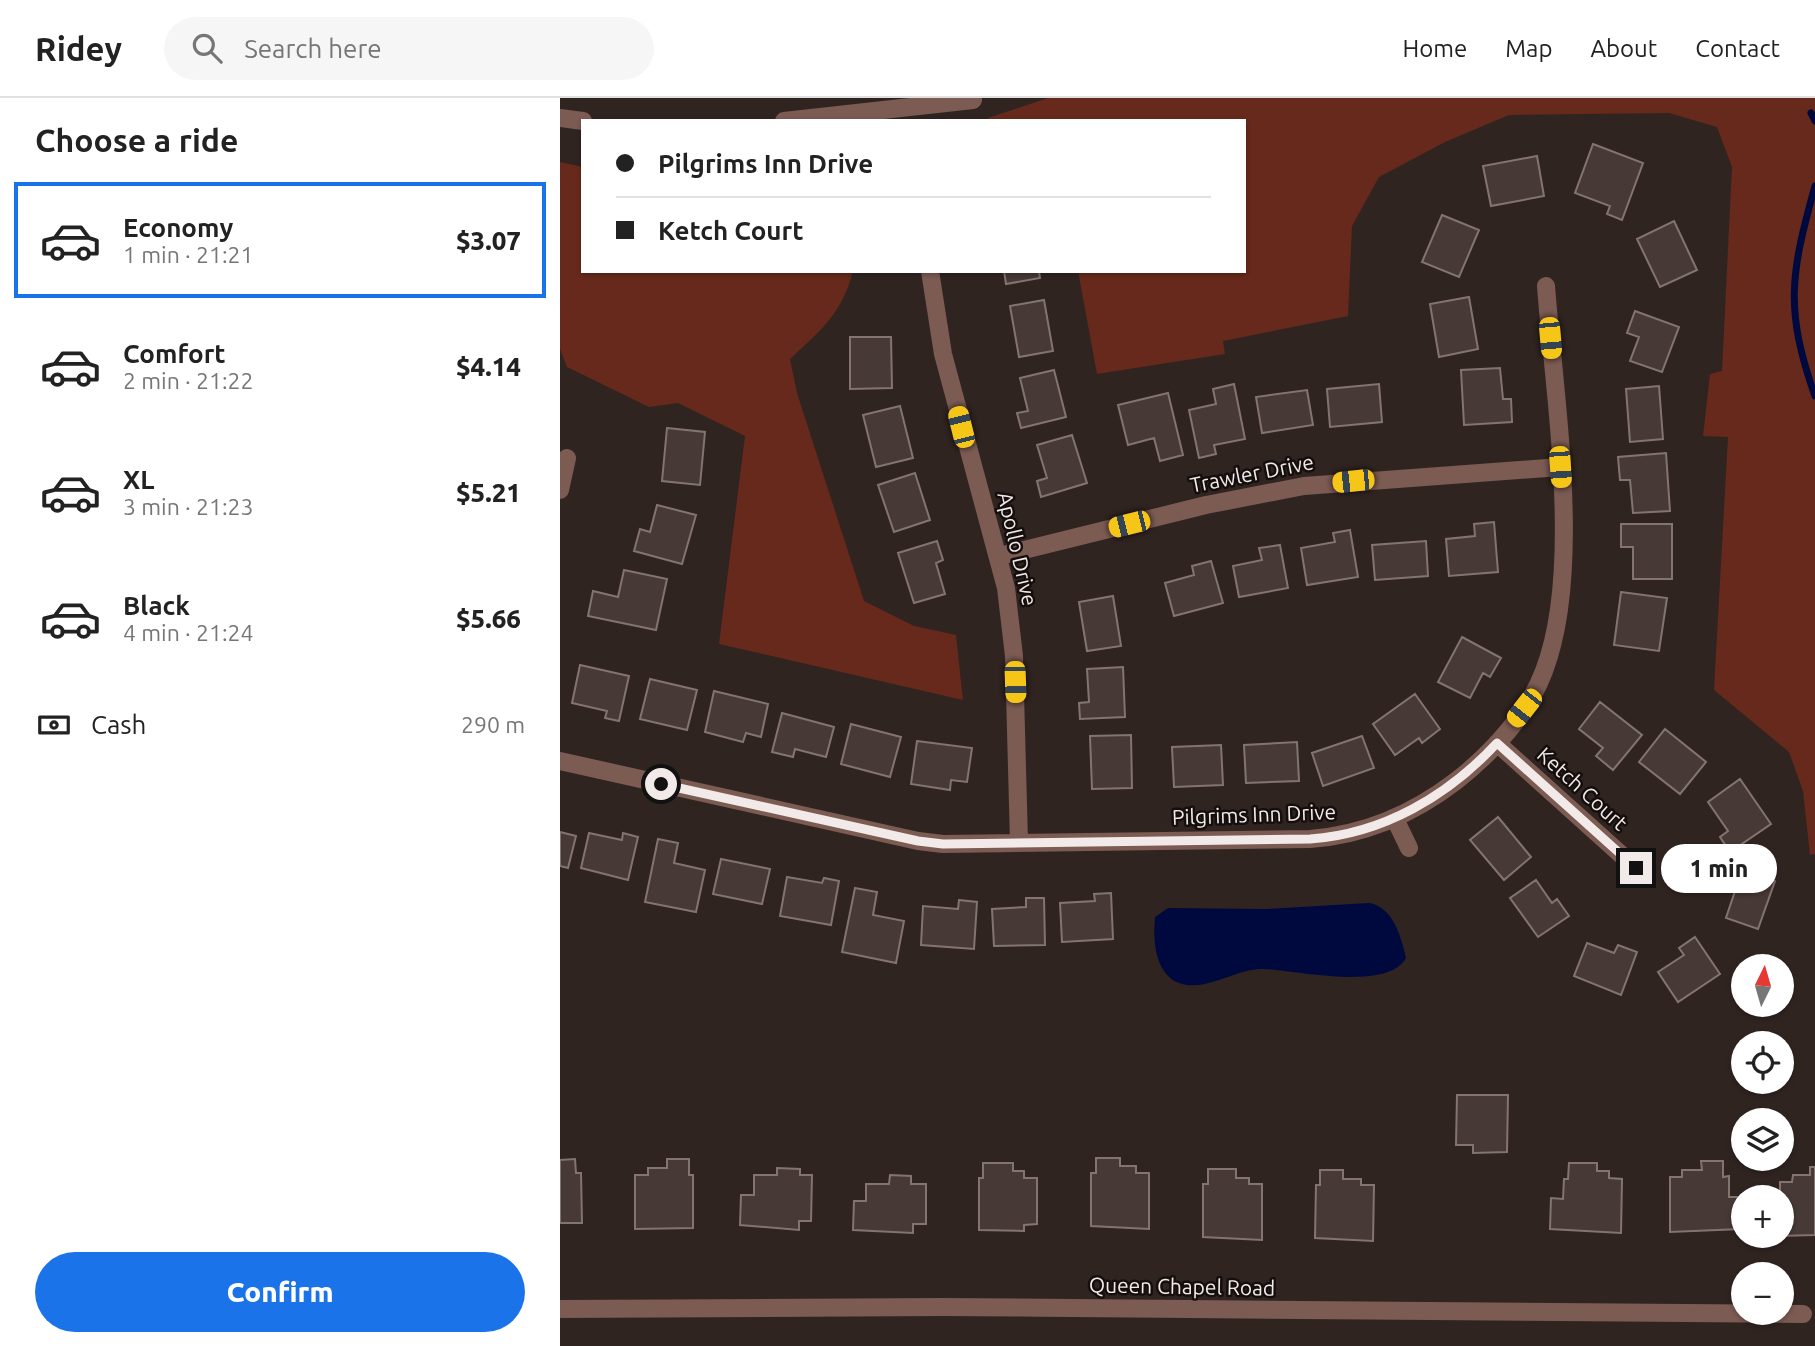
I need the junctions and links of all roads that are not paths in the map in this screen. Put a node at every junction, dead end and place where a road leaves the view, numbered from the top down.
1 (973, 100) dead end
2 (909, 109) edge
3 (560, 118) edge
4 (806, 119) edge
5 (581, 121) edge
6 (930, 273) edge
7 (1546, 286) dead end
8 (567, 458) dead end
9 (1560, 467) junction
10 (560, 490) edge
11 (1000, 556) junction
12 (1497, 743) junction
13 (560, 761) edge
14 (1395, 819) junction
15 (1019, 842) junction
16 (1409, 848) dead end
17 (1636, 868) dead end
18 (560, 1309) edge
19 (1803, 1314) dead end

1 - 2 street
2 - 4 street
3 - 5 street
6 - 11 street, Apollo Drive
7 - 9 street, Pilgrims Inn Drive
8 - 10 street
9 - 11 street, Trawler Drive
9 - 12 street, Pilgrims Inn Drive
11 - 15 street, Apollo Drive
12 - 14 street, Pilgrims Inn Drive
12 - 17 street, Ketch Court
13 - 15 street, Pilgrims Inn Drive
14 - 15 street, Pilgrims Inn Drive
14 - 16 street
18 - 19 street, Queen Chapel Road

